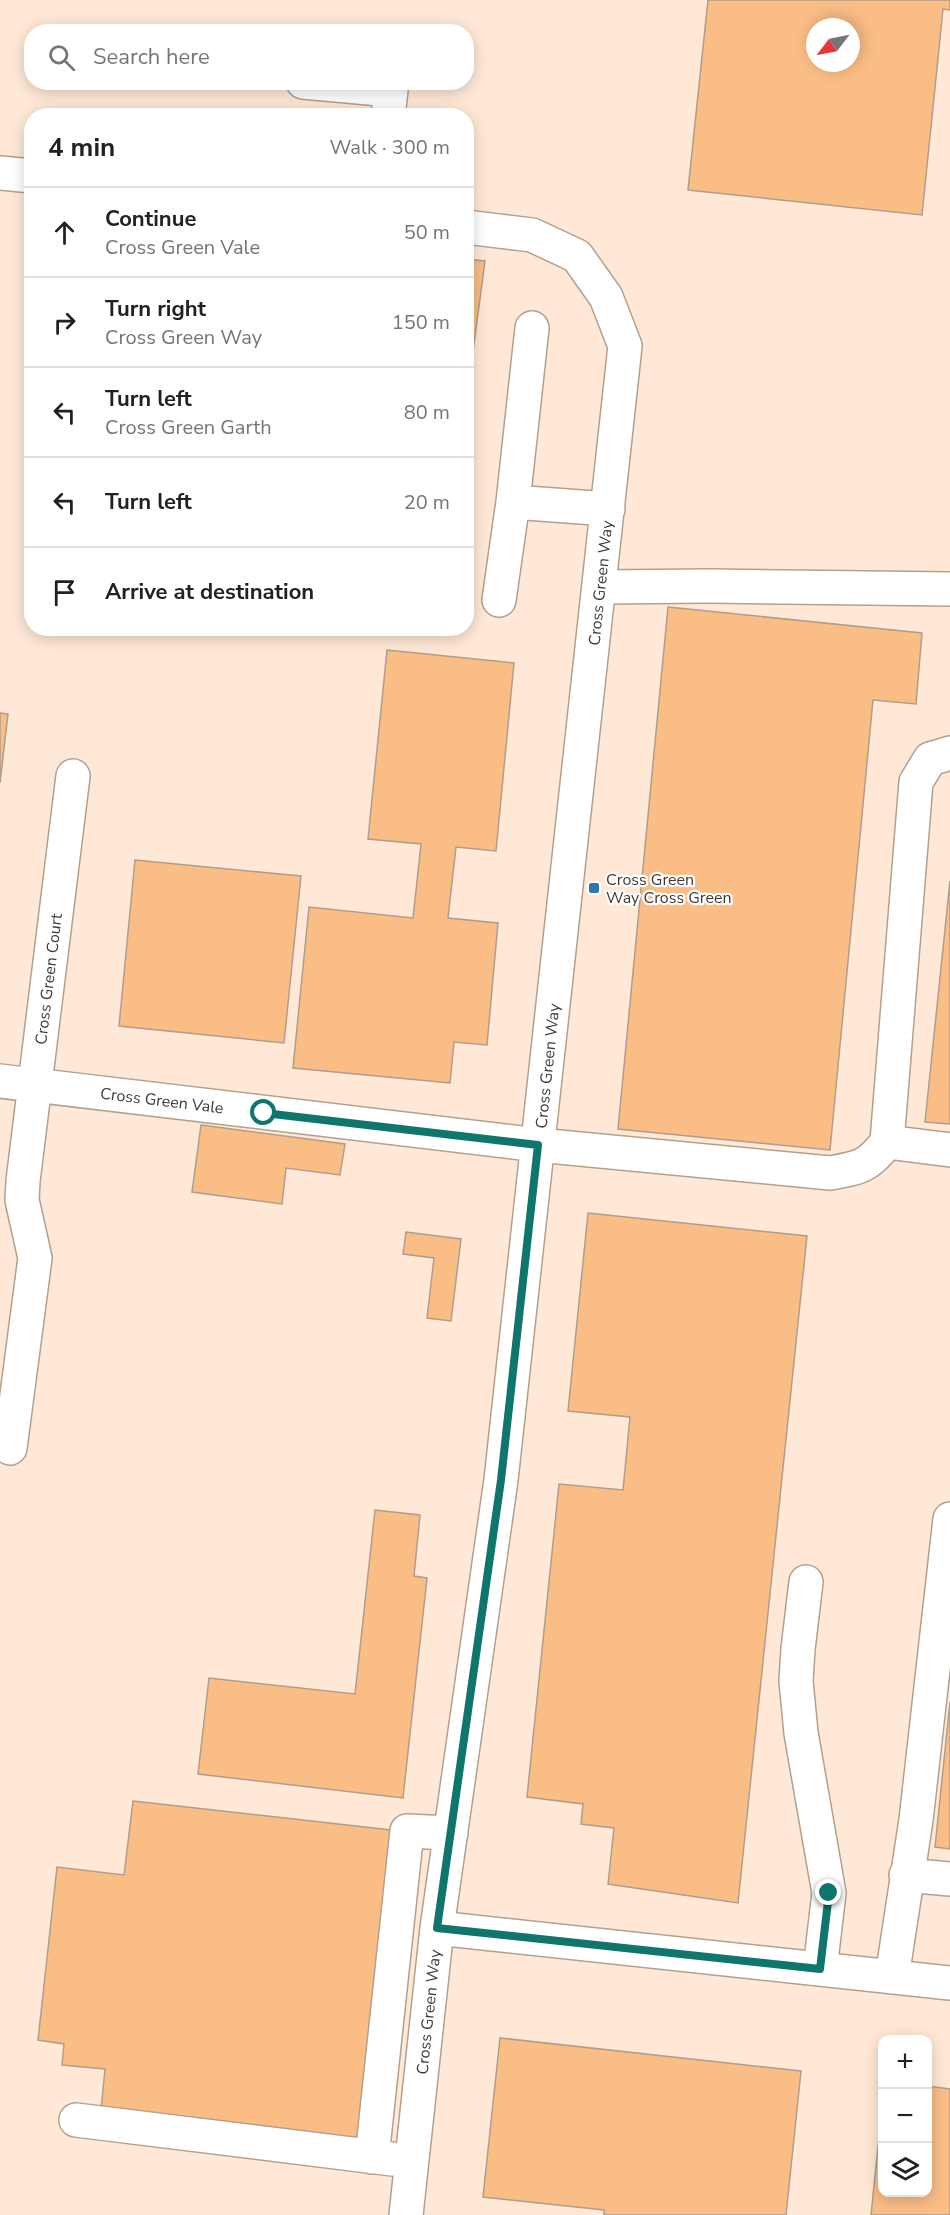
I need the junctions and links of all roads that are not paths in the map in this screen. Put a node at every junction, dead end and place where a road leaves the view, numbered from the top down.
1 (391, 90) edge
2 (389, 108) edge
3 (0, 173) edge
4 (24, 175) edge
5 (474, 228) edge
6 (532, 328) dead end
7 (513, 502) junction
8 (608, 509) junction
9 (600, 587) junction
10 (950, 589) edge
11 (499, 600) dead end
12 (950, 753) edge
13 (73, 776) dead end
14 (0, 1081) edge
15 (35, 1085) junction
16 (886, 1142) junction
17 (538, 1145) junction
18 (950, 1150) edge
19 (10, 1448) dead end
20 (950, 1519) edge
21 (806, 1582) dead end
22 (451, 1833) junction
23 (906, 1875) junction
24 (950, 1879) edge
25 (437, 1928) junction
26 (820, 1969) junction
27 (892, 1977) junction
28 (950, 1983) edge
29 (76, 2120) dead end
30 (372, 2157) junction
31 (412, 2162) junction
32 (406, 2215) edge

1 - 2 street
3 - 4 street
5 - 8 street, Cross Green Way
6 - 7 street
7 - 8 street
7 - 11 street
8 - 9 street, Cross Green Way
9 - 10 street
9 - 17 street, Cross Green Way
12 - 16 street
13 - 15 street, Cross Green Court
14 - 15 street, Cross Green Vale
15 - 17 street, Cross Green Vale
15 - 19 street, Cross Green Court
16 - 17 street, Cross Green Vale
16 - 18 street
17 - 22 street, Cross Green Way
20 - 23 street
21 - 26 street
22 - 25 street, Cross Green Way
22 - 30 street
23 - 24 street
23 - 27 street
25 - 26 street
25 - 31 street, Cross Green Way
26 - 27 street
27 - 28 street
29 - 30 street
30 - 31 street
31 - 32 street, Cross Green Way

